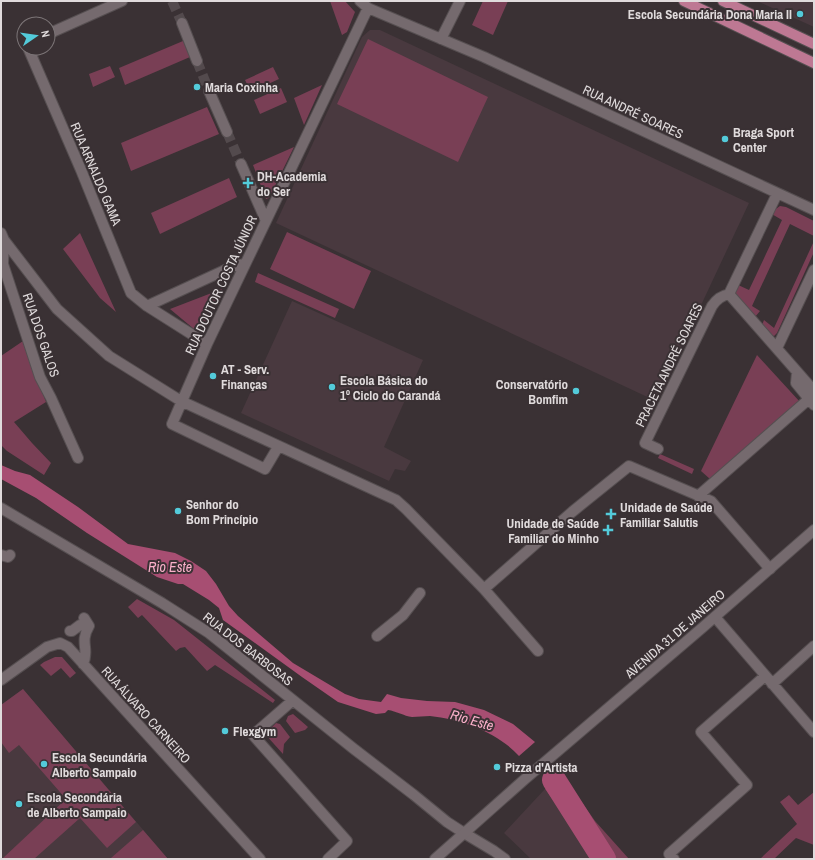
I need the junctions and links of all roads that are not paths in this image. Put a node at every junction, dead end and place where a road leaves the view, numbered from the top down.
1 (122, 1) edge
2 (360, 1) edge
3 (460, 1) edge
4 (684, 1) edge
5 (723, 1) edge
6 (368, 8) junction
7 (182, 23) tunnel mouth
8 (56, 30) edge
9 (441, 39) junction
10 (814, 44) edge
11 (32, 56) edge
12 (197, 62) tunnel mouth
13 (814, 63) edge
14 (209, 91) tunnel mouth
15 (227, 132) tunnel mouth
16 (241, 164) tunnel mouth
17 (777, 194) junction
18 (814, 210) edge
19 (266, 221) junction
20 (3, 236) edge
21 (245, 264) junction
22 (814, 270) edge
23 (729, 294) junction
24 (147, 306) junction
25 (207, 344) junction
26 (777, 348) junction
27 (812, 398) edge
28 (181, 401) junction
29 (278, 446) junction
30 (658, 449) dead end
31 (78, 458) dead end
32 (698, 496) junction
33 (1, 508) edge
34 (814, 530) edge
35 (770, 569) junction
36 (484, 589) junction
37 (420, 593) dead end
38 (715, 617) junction
39 (70, 631) dead end
40 (377, 636) dead end
41 (814, 646) edge
42 (538, 651) dead end
43 (83, 664) junction
44 (765, 676) junction
45 (2, 677) edge
46 (772, 684) junction
47 (292, 701) junction
48 (814, 732) edge
49 (464, 833) junction
50 (260, 859) edge
51 (328, 859) edge
52 (435, 859) edge
53 (505, 859) edge
54 (674, 859) edge

1 - 8 street
2 - 6 street, RUA ANDRÉ SOARES
3 - 9 street
4 - 13 main road
5 - 10 main road
6 - 9 street, RUA ANDRÉ SOARES
6 - 19 street, RUA DOUTOR COSTA JÚNIOR
7 - 12 street
9 - 17 street, RUA ANDRÉ SOARES
11 - 24 street, RUA ARNALDO GAMA
14 - 15 street
16 - 19 street
17 - 18 street, RUA ANDRÉ SOARES
17 - 23 street
19 - 21 street, RUA DOUTOR COSTA JÚNIOR
20 - 28 street
20 - 31 street, RUA DOS GALOS
21 - 24 street
21 - 25 street, RUA DOUTOR COSTA JÚNIOR
22 - 26 street
23 - 26 street
23 - 30 street, PRACETA ANDRÉ SOARES
24 - 25 street, RUA ARNALDO GAMA
25 - 28 street, RUA DOUTOR COSTA JÚNIOR
26 - 27 street
27 - 32 street
28 - 29 street
28 - 29 street, RUA DOUTOR COSTA JÚNIOR
29 - 36 street
32 - 35 street
32 - 36 street
33 - 47 street, RUA DOS BARBOSAS
34 - 35 street, AVENIDA 31 DE JANEIRO
35 - 38 street, AVENIDA 31 DE JANEIRO
36 - 42 street
37 - 40 street
38 - 44 street
38 - 49 street, AVENIDA 31 DE JANEIRO
39 - 43 street
41 - 46 street
43 - 45 street, RUA ÁLVARO CARNEIRO
43 - 50 street, RUA ÁLVARO CARNEIRO
44 - 46 street
44 - 54 street
46 - 48 street
47 - 49 street, RUA DOS BARBOSAS
47 - 51 street
49 - 52 street, AVENIDA 31 DE JANEIRO
49 - 53 street, RUA DOS BARBOSAS

